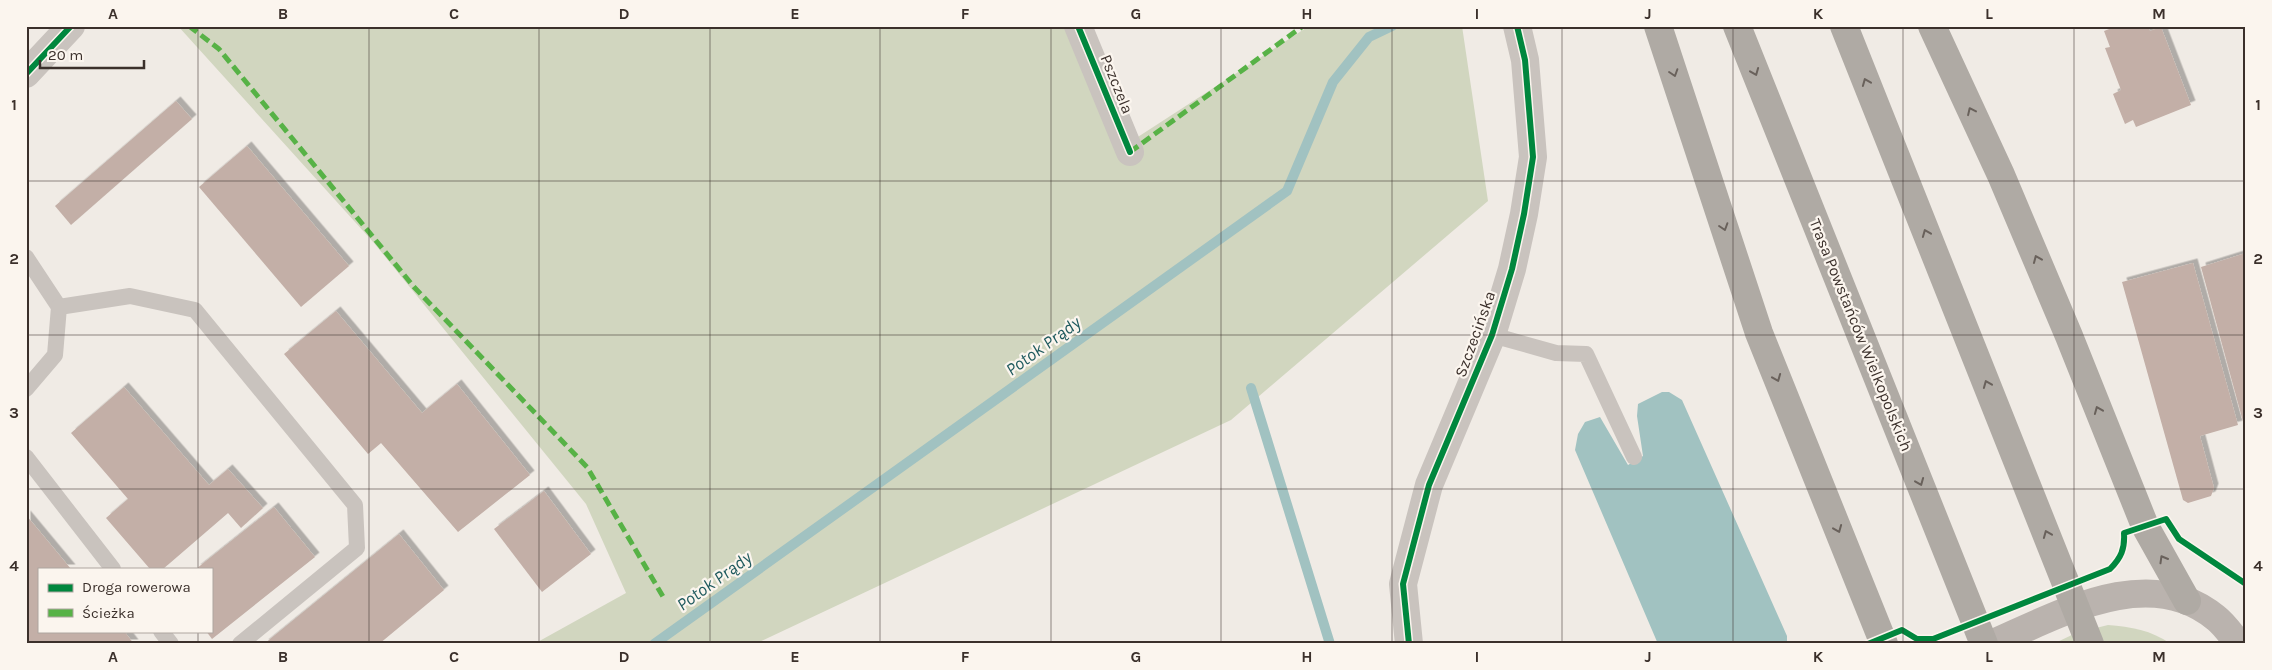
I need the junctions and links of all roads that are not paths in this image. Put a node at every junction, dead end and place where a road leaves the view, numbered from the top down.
1 (71, 26) edge
2 (1078, 26) edge
3 (1517, 26) edge
4 (1658, 26) edge
5 (1737, 26) edge
6 (1844, 26) edge
7 (1932, 26) edge
8 (26, 74) edge
9 (1130, 152) dead end
10 (26, 257) edge
11 (59, 307) junction
12 (1492, 335) junction
13 (26, 389) edge
14 (26, 456) edge
15 (1634, 457) dead end
16 (112, 568) edge
17 (2187, 601) junction
18 (162, 632) edge
19 (170, 644) edge
20 (240, 644) edge
21 (1409, 644) edge
22 (1884, 644) edge
23 (1984, 644) edge
24 (1991, 644) edge
25 (2090, 644) edge
26 (2239, 644) edge

1 - 8 street
2 - 9 street, Pszczela
3 - 12 street, Szczecińska
4 -> 22 highway
5 -> 23 highway, Trasa Powstańców Wielkopolskich
25 -> 6 highway
17 -> 7 highway
10 - 11 lane
11 - 13 lane
11 - 20 lane
12 - 15 lane
12 - 21 street, Szczecińska
14 - 16 lane
17 - 24 main road
17 - 26 main road
18 - 19 lane

